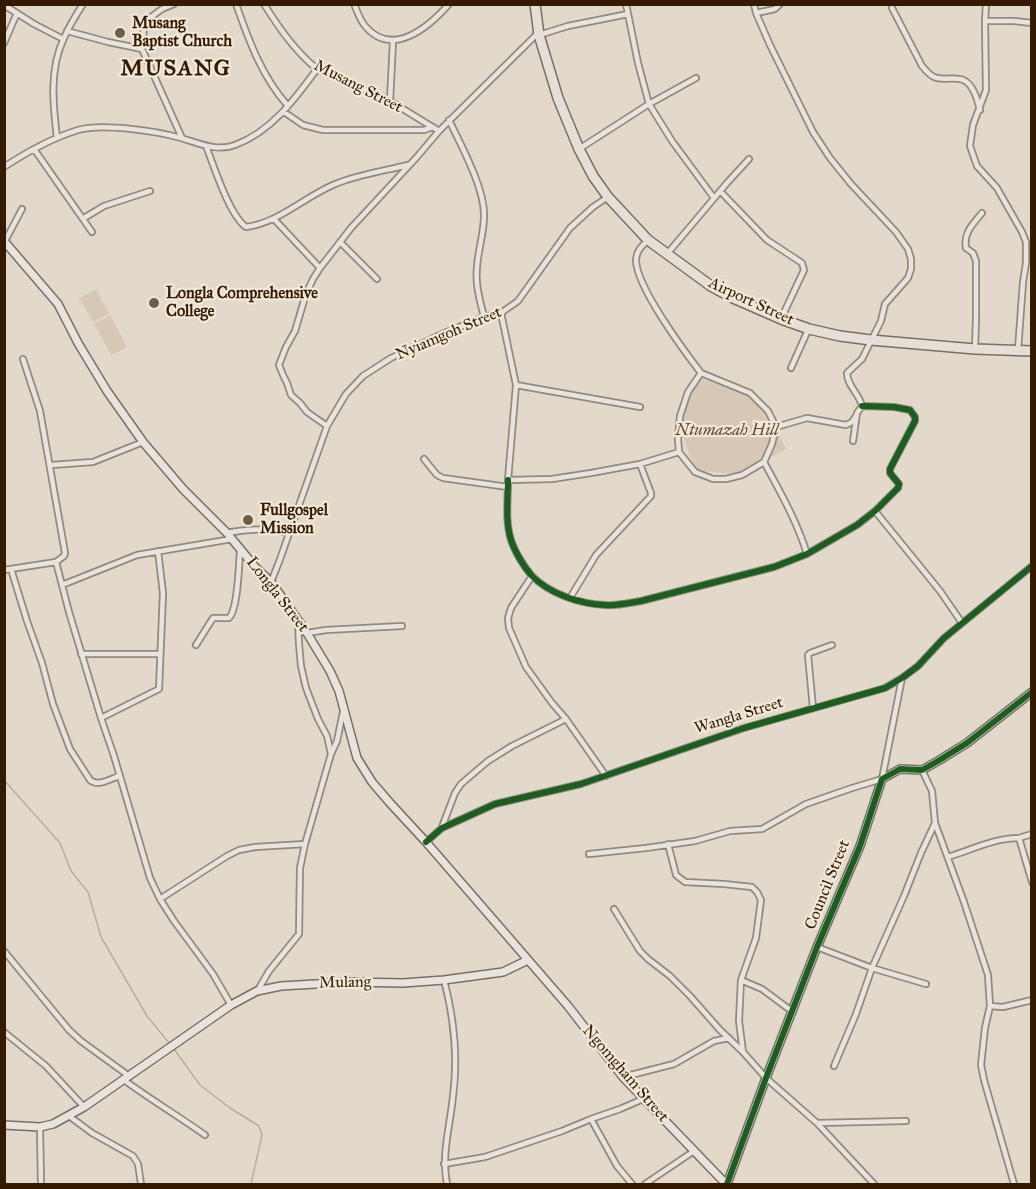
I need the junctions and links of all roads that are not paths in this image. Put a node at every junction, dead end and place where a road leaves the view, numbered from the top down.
1 (83, 4) edge
2 (174, 4) edge
3 (236, 4) edge
4 (264, 4) edge
5 (354, 4) edge
6 (449, 4) edge
7 (535, 4) edge
8 (626, 4) edge
9 (754, 4) edge
10 (780, 4) edge
11 (986, 4) edge
12 (9, 6) edge
13 (892, 8) dead end
14 (17, 13) junction
15 (756, 13) junction
16 (628, 14) junction
17 (986, 21) junction
18 (1032, 23) edge
19 (67, 31) junction
20 (539, 33) junction
21 (63, 39) junction
22 (393, 41) junction
23 (4, 43) edge
24 (142, 49) junction
25 (317, 69) junction
26 (696, 78) dead end
27 (390, 101) junction
28 (649, 104) junction
29 (288, 106) junction
30 (980, 110) junction
31 (284, 111) junction
32 (449, 120) junction
33 (433, 127) junction
34 (439, 131) junction
35 (57, 138) junction
36 (182, 138) junction
37 (206, 146) junction
38 (34, 149) junction
39 (579, 149) junction
40 (749, 159) dead end
41 (410, 165) junction
42 (4, 167) edge
43 (150, 191) dead end
44 (720, 191) junction
45 (608, 196) junction
46 (714, 198) junction
47 (22, 209) dead end
48 (982, 213) dead end
49 (84, 218) junction
50 (274, 219) junction
51 (92, 232) dead end
52 (648, 240) junction
53 (5, 242) edge
54 (340, 242) junction
55 (1029, 249) edge
56 (667, 254) junction
57 (320, 268) junction
58 (377, 279) dead end
59 (501, 313) junction
60 (484, 318) junction
61 (781, 319) junction
62 (809, 329) junction
63 (871, 340) junction
64 (975, 349) junction
65 (1018, 350) junction
66 (1032, 351) edge
67 (23, 359) dead end
68 (791, 368) dead end
69 (701, 373) junction
70 (516, 386) junction
71 (862, 405) junction
72 (640, 407) dead end
73 (857, 413) junction
74 (327, 426) junction
75 (776, 427) junction
76 (853, 441) dead end
77 (143, 442) junction
78 (680, 452) junction
79 (424, 459) dead end
80 (764, 462) junction
81 (640, 464) junction
82 (51, 465) junction
83 (508, 480) junction
84 (508, 487) junction
85 (875, 511) junction
86 (227, 533) junction
87 (289, 533) junction
88 (233, 539) junction
89 (240, 548) junction
90 (158, 551) junction
91 (807, 554) junction
92 (56, 562) junction
93 (1032, 566) edge
94 (8, 570) edge
95 (532, 576) junction
96 (271, 582) junction
97 (62, 585) junction
98 (570, 598) junction
99 (298, 621) junction
100 (962, 623) junction
101 (402, 626) dead end
102 (307, 633) junction
103 (196, 645) dead end
104 (832, 645) dead end
105 (81, 654) junction
106 (160, 654) junction
107 (902, 678) junction
108 (1032, 692) edge
109 (813, 708) junction
110 (344, 710) junction
111 (100, 718) junction
112 (566, 718) junction
113 (331, 754) junction
114 (922, 770) junction
115 (119, 776) junction
116 (606, 776) junction
117 (882, 779) junction
118 (935, 823) junction
119 (442, 828) junction
120 (1032, 834) edge
121 (1019, 838) junction
122 (426, 842) junction
123 (305, 844) junction
124 (668, 844) junction
125 (589, 854) dead end
126 (948, 857) junction
127 (1032, 882) edge
128 (160, 899) junction
129 (614, 909) dead end
130 (817, 947) junction
131 (4, 951) edge
132 (528, 960) junction
133 (872, 968) junction
134 (444, 980) junction
135 (741, 980) junction
136 (926, 984) dead end
137 (257, 991) junction
138 (1032, 1000) edge
139 (231, 1005) junction
140 (990, 1006) junction
141 (793, 1012) junction
142 (720, 1030) junction
143 (4, 1032) edge
144 (729, 1038) junction
145 (714, 1041) junction
146 (743, 1052) junction
147 (834, 1066) dead end
148 (623, 1077) junction
149 (127, 1078) junction
150 (766, 1078) junction
151 (643, 1099) junction
152 (84, 1107) junction
153 (69, 1116) junction
154 (591, 1119) junction
155 (906, 1121) dead end
156 (818, 1123) junction
157 (4, 1125) edge
158 (40, 1127) junction
159 (205, 1135) dead end
160 (694, 1151) junction
161 (444, 1164) junction
162 (734, 1166) junction
163 (716, 1173) junction
164 (41, 1185) edge
165 (141, 1185) edge
166 (447, 1185) edge
167 (632, 1185) edge
168 (645, 1185) edge
169 (727, 1185) edge
170 (874, 1185) edge
171 (1014, 1185) edge

1 - 19 street
2 - 24 street
3 - 29 street
4 - 25 street, Musang Street
5 - 22 street
6 - 22 street
7 - 20 highway, Airport Street
8 - 16 street
9 - 15 street
10 - 15 street
11 - 17 street
12 - 14 street
13 - 30 street
14 - 21 street
14 - 23 street
15 - 63 street
16 - 20 street
16 - 28 street
17 - 18 street
17 - 30 street
19 - 21 street
19 - 24 street
20 - 32 street
20 - 39 highway, Airport Street
21 - 35 street
22 - 27 street
24 - 36 street
25 - 27 street, Musang Street
25 - 29 street
26 - 28 street
27 - 33 street, Musang Street
28 - 39 street
28 - 46 street
29 - 31 street
30 - 55 street
31 - 33 street
31 - 37 street
32 - 34 street
32 - 60 street
33 - 34 street, Musang Street
34 - 41 street
35 - 36 street
35 - 38 street
36 - 37 street
37 - 50 street
38 - 42 street
38 - 49 street
39 - 45 highway, Airport Street
40 - 44 street
41 - 50 street
41 - 54 street
43 - 49 street
44 - 46 street
44 - 61 street
45 - 52 highway, Airport Street
45 - 59 street, Nyiamgoh Street
46 - 56 street
47 - 53 street
48 - 64 street
49 - 51 street
50 - 57 street
52 - 56 highway, Airport Street
52 - 69 street
53 - 77 main road, Longla Street
54 - 57 street
54 - 58 street
55 - 65 street
56 - 61 highway, Airport Street
57 - 74 street
59 - 60 street, Nyiamgoh Street
59 - 70 street
60 - 74 street, Nyiamgoh Street
61 - 62 highway, Airport Street
62 - 63 highway, Airport Street
62 - 68 street
63 - 64 highway, Airport Street
63 - 71 street
64 - 65 highway, Airport Street
65 - 66 highway, Airport Street
67 - 82 street
69 - 75 street
69 - 78 street
70 - 72 street
70 - 83 street
71 - 73 street
71 - 85 street
73 - 75 street
73 - 76 street
74 - 87 street, Nyiamgoh Street
75 - 80 street
77 - 82 street
77 - 86 main road, Longla Street
78 - 80 street
78 - 81 street
79 - 84 street
80 - 91 street
81 - 83 street
81 - 98 street
82 - 92 street
83 - 84 street
84 - 95 street
85 - 91 street
85 - 100 street
86 - 87 street
86 - 88 main road, Longla Street
87 - 96 street, Nyiamgoh Street
88 - 89 main road, Longla Street
88 - 90 street
89 - 96 main road, Longla Street
89 - 103 street
90 - 97 street
90 - 106 street
91 - 98 street
92 - 94 street
92 - 97 street
93 - 100 street, Wangla Street
94 - 115 street
95 - 98 street
95 - 112 street
96 - 99 main road, Longla Street
97 - 105 street
99 - 102 main road, Longla Street
99 - 113 street
100 - 107 street, Wangla Street
101 - 102 street
102 - 110 main road, Longla Street
104 - 109 street
105 - 106 street
105 - 111 street
106 - 111 street
107 - 109 street, Wangla Street
107 - 117 street
108 - 114 main road
109 - 116 street, Wangla Street
110 - 113 street
110 - 122 main road, Longla Street
111 - 115 street
112 - 116 street
112 - 119 street
113 - 123 street
114 - 117 main road
114 - 118 street
115 - 128 street
116 - 119 street, Wangla Street
117 - 124 street
117 - 130 main road, Council Street
118 - 126 street
118 - 133 street
119 - 122 street, Wangla Street
120 - 121 street
121 - 126 street
121 - 127 street
122 - 132 main road, Longla Street
123 - 128 street
123 - 137 street
124 - 125 street
124 - 135 street
126 - 140 street
128 - 139 street
129 - 142 street
130 - 133 street
130 - 141 main road, Council Street
131 - 149 street
132 - 134 main road, Mulang
132 - 148 main road, Ngomgham Street
133 - 136 street
133 - 147 street
134 - 137 main road, Mulang
134 - 161 street
135 - 141 street
135 - 146 street
137 - 139 main road, Mulang
138 - 140 street
139 - 149 main road, Mulang
140 - 171 street
141 - 150 main road, Council Street
142 - 144 street
142 - 145 street
143 - 152 street
144 - 145 street
144 - 146 street
145 - 148 street
146 - 150 street
148 - 151 main road, Ngomgham Street
149 - 152 main road, Mulang
149 - 159 street
150 - 156 street
150 - 162 main road, Council Street
151 - 154 street
151 - 160 main road, Ngomgham Street
152 - 153 main road, Mulang
153 - 158 main road, Mulang
153 - 165 street
154 - 161 street
154 - 167 street
155 - 156 street
156 - 170 street
157 - 158 main road
158 - 164 street
160 - 163 main road, Ngomgham Street
160 - 168 street
161 - 166 street
162 - 163 main road
162 - 169 main road, Council Street
163 - 169 main road, Ngomgham Street

